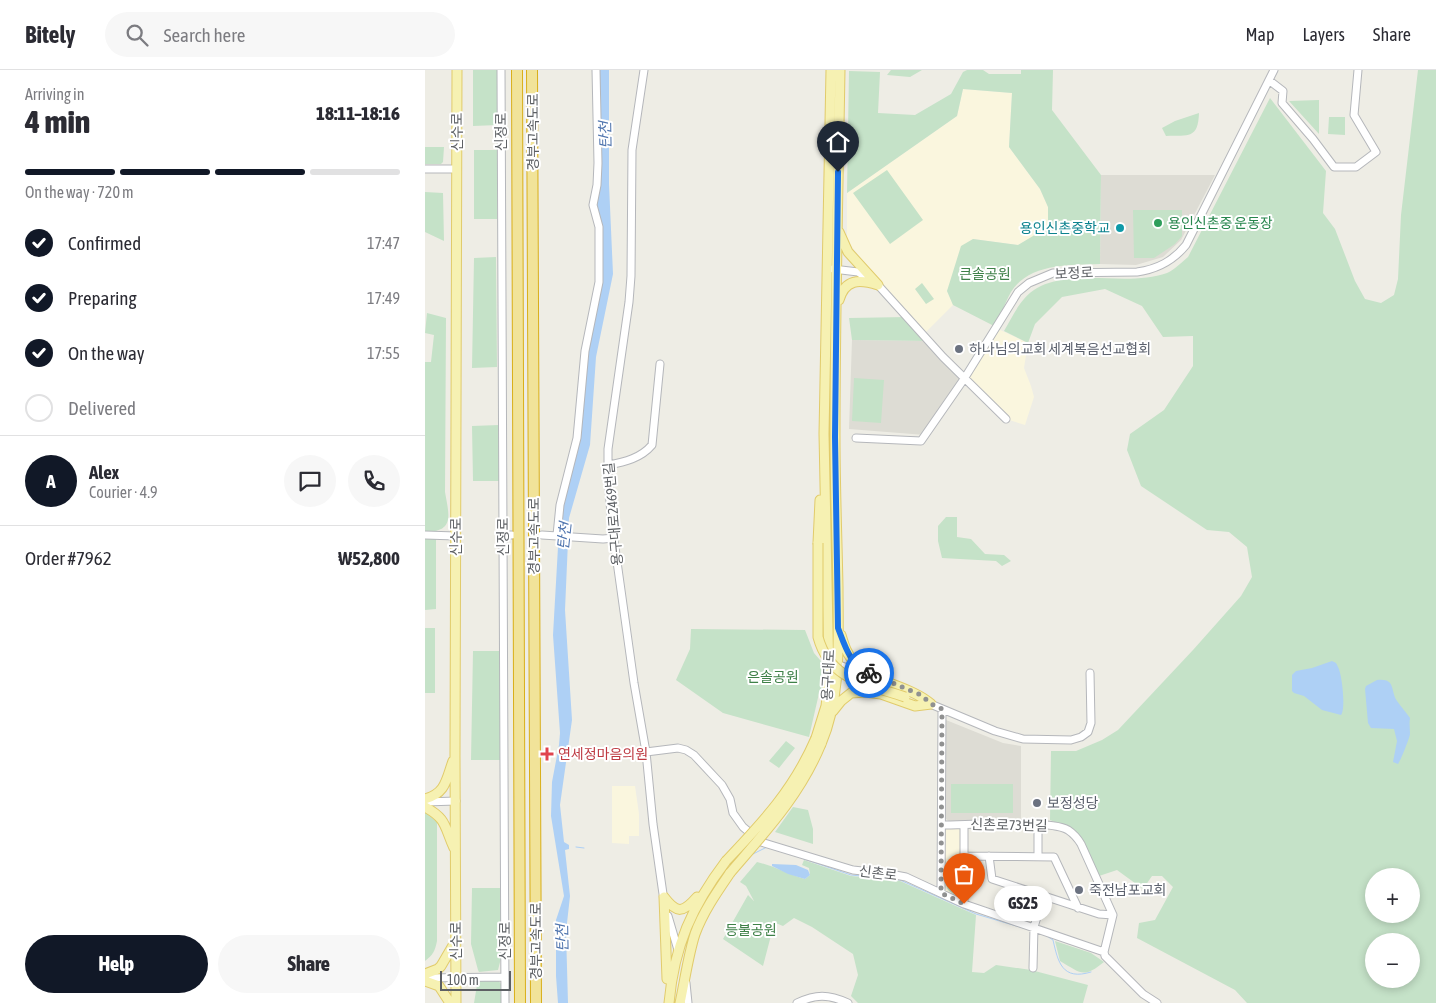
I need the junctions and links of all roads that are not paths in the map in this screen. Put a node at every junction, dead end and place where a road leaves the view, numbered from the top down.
1 (457, 70) edge
2 (501, 70) edge
3 (517, 70) edge
4 (532, 70) edge
5 (596, 70) edge
6 (644, 70) edge
7 (831, 70) edge
8 (840, 70) edge
9 (1274, 70) edge
10 (1358, 70) edge
11 (1270, 81) junction
12 (425, 169) edge
13 (457, 169) junction
14 (837, 221) junction
15 (826, 268) junction
16 (837, 269) junction
17 (878, 285) junction
18 (826, 290) junction
19 (837, 308) junction
20 (837, 323) junction
21 (660, 364) dead end
22 (964, 379) junction
23 (1006, 419) dead end
24 (856, 438) dead end
25 (824, 447) junction
26 (608, 465) junction
27 (425, 535) edge
28 (503, 535) junction
29 (512, 535) dead end
30 (542, 535) dead end
31 (558, 535) junction
32 (456, 536) junction
33 (614, 538) junction
34 (829, 607) junction
35 (838, 628) junction
36 (838, 641) junction
37 (833, 662) junction
38 (1090, 674) dead end
39 (828, 691) junction
40 (931, 704) junction
41 (942, 709) junction
42 (831, 717) junction
43 (819, 741) junction
44 (645, 752) junction
45 (455, 756) junction
46 (425, 800) edge
47 (456, 801) junction
48 (425, 807) edge
49 (942, 825) junction
50 (964, 825) junction
51 (1038, 825) junction
52 (456, 852) junction
53 (963, 856) junction
54 (989, 856) junction
55 (1039, 857) junction
56 (707, 886) junction
57 (941, 893) junction
58 (664, 897) junction
59 (1043, 897) junction
60 (964, 904) junction
61 (1077, 908) junction
62 (1113, 915) junction
63 (1034, 927) junction
64 (456, 939) junction
65 (679, 950) junction
66 (1104, 952) junction
67 (1033, 968) dead end
68 (686, 972) junction
69 (425, 974) edge
70 (456, 977) junction
71 (505, 977) junction
72 (425, 979) edge
73 (450, 1003) edge
74 (456, 1003) edge
75 (505, 1003) edge
76 (520, 1003) edge
77 (536, 1003) edge
78 (669, 1003) edge
79 (675, 1003) edge
80 (679, 1003) edge
81 (688, 1003) edge
82 (797, 1003) edge
83 (847, 1003) edge
84 (1157, 1003) edge

1 - 13 main road, 신수로
2 - 28 street, 신정로
3 - 76 highway, 경부고속도로
4 - 77 highway, 경부고속도로
5 - 31 street
6 - 26 street, 용구대로2469번길
7 - 15 main road, 용구대로
8 - 14 main road, 용구대로
9 - 11 street, 보정로
10 - 11 street
11 - 22 street, 보정로
12 - 13 street
13 - 32 main road, 신수로
14 - 16 main road, 용구대로
14 - 17 main road
15 - 16 street
15 - 18 main road, 용구대로
16 - 17 street
16 - 19 main road, 용구대로
17 - 19 main road
17 - 22 street
18 - 20 main road
18 - 25 main road, 용구대로
19 - 20 main road, 용구대로
20 - 35 main road, 용구대로
21 - 26 street
22 - 23 street
22 - 24 street, 보정로
25 - 34 main road, 용구대로
25 - 40 main road, bridge
26 - 33 street, 용구대로2469번길
27 - 32 street
28 - 29 street
28 - 71 street, 신정로
30 - 31 street
31 - 33 street
32 - 45 main road, 신수로
33 - 44 street, 용구대로2469번길
34 - 36 main road
34 - 37 main road, 용구대로
35 - 36 main road, 용구대로
35 - 40 main road
36 - 37 main road, 용구대로
37 - 39 main road, 용구대로
37 - 40 street
37 - 42 main road, 용구대로
38 - 41 street
39 - 42 main road
39 - 43 main road, 용구대로
40 - 41 street
40 - 42 main road
41 - 49 street
42 - 43 main road, 용구대로
43 - 56 main road, bridge
43 - 68 main road, bridge
44 - 57 street, 신촌로
44 - 58 street, 용구대로2469번길
45 - 46 main road
45 - 47 main road, 신수로
46 - 47 street
47 - 52 main road, 신수로
48 - 52 main road
49 - 50 street, 신촌로73번길
49 - 57 street
50 - 51 street, 신촌로73번길
50 - 53 street
51 - 55 street
51 - 62 street, 신촌로73번길
52 - 64 main road, 신수로
53 - 54 street
53 - 60 street
54 - 55 street
54 - 59 street
55 - 61 street
56 - 58 main road
56 - 65 main road
57 - 60 street, 신촌로
58 - 65 street, 용구대로2469번길
58 - 78 main road
59 - 61 street
59 - 63 street
60 - 63 street, 신촌로
61 - 62 street
62 - 66 street
63 - 66 street, 신촌로
63 - 67 street
64 - 69 main road
64 - 70 main road, 신수로
65 - 78 main road
65 - 79 main road
65 - 80 main road
66 - 84 street
68 - 80 main road
68 - 81 street
70 - 71 street
70 - 72 street
70 - 74 main road, 신수로
71 - 75 street, 신정로
72 - 73 main road
82 - 83 street

